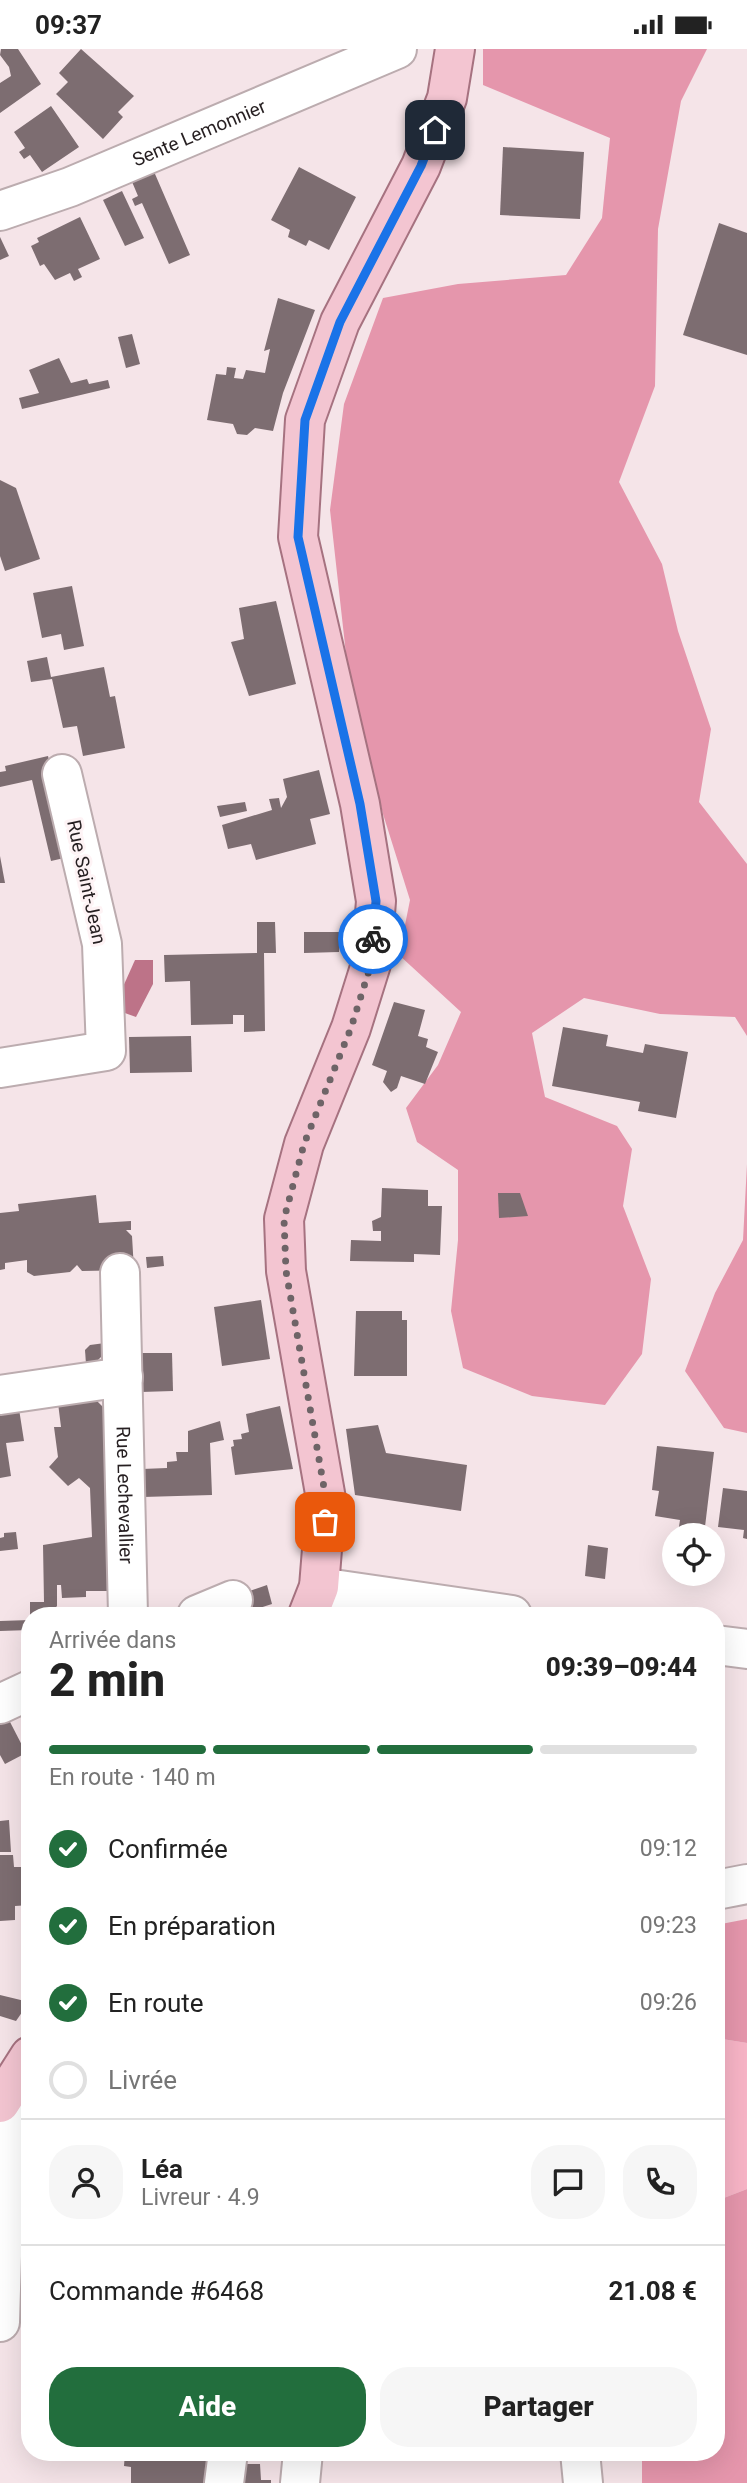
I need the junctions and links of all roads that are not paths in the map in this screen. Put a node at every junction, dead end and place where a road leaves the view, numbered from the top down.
1 (397, 49) edge
2 (455, 49) edge
3 (0, 211) edge
4 (62, 773) dead end
5 (0, 1068) edge
6 (121, 1273) dead end
7 (123, 1377) junction
8 (0, 1395) edge
9 (233, 1600) dead end
10 (313, 1601) edge
11 (128, 1607) edge
12 (216, 1607) edge
13 (398, 1607) edge
14 (725, 1646) edge
15 (747, 1649) edge
16 (21, 1694) edge
17 (0, 1704) edge
18 (747, 1884) edge
19 (725, 1888) edge
20 (21, 2070) edge
21 (4, 2097) edge
22 (0, 2322) edge
23 (227, 2461) edge
24 (302, 2461) edge
25 (581, 2461) edge
26 (224, 2483) edge
27 (300, 2483) edge
28 (583, 2483) edge

1 - 3 street, Sente Lemonnier
2 - 10 main road
4 - 5 street, Rue Saint-Jean
6 - 7 street, Rue Lechevallier
7 - 8 street
7 - 11 street, Rue Lechevallier
9 - 12 street
10 - 13 street
14 - 15 street
16 - 17 street
18 - 19 street
20 - 21 main road
21 - 22 street
23 - 26 street
24 - 27 street
25 - 28 street

